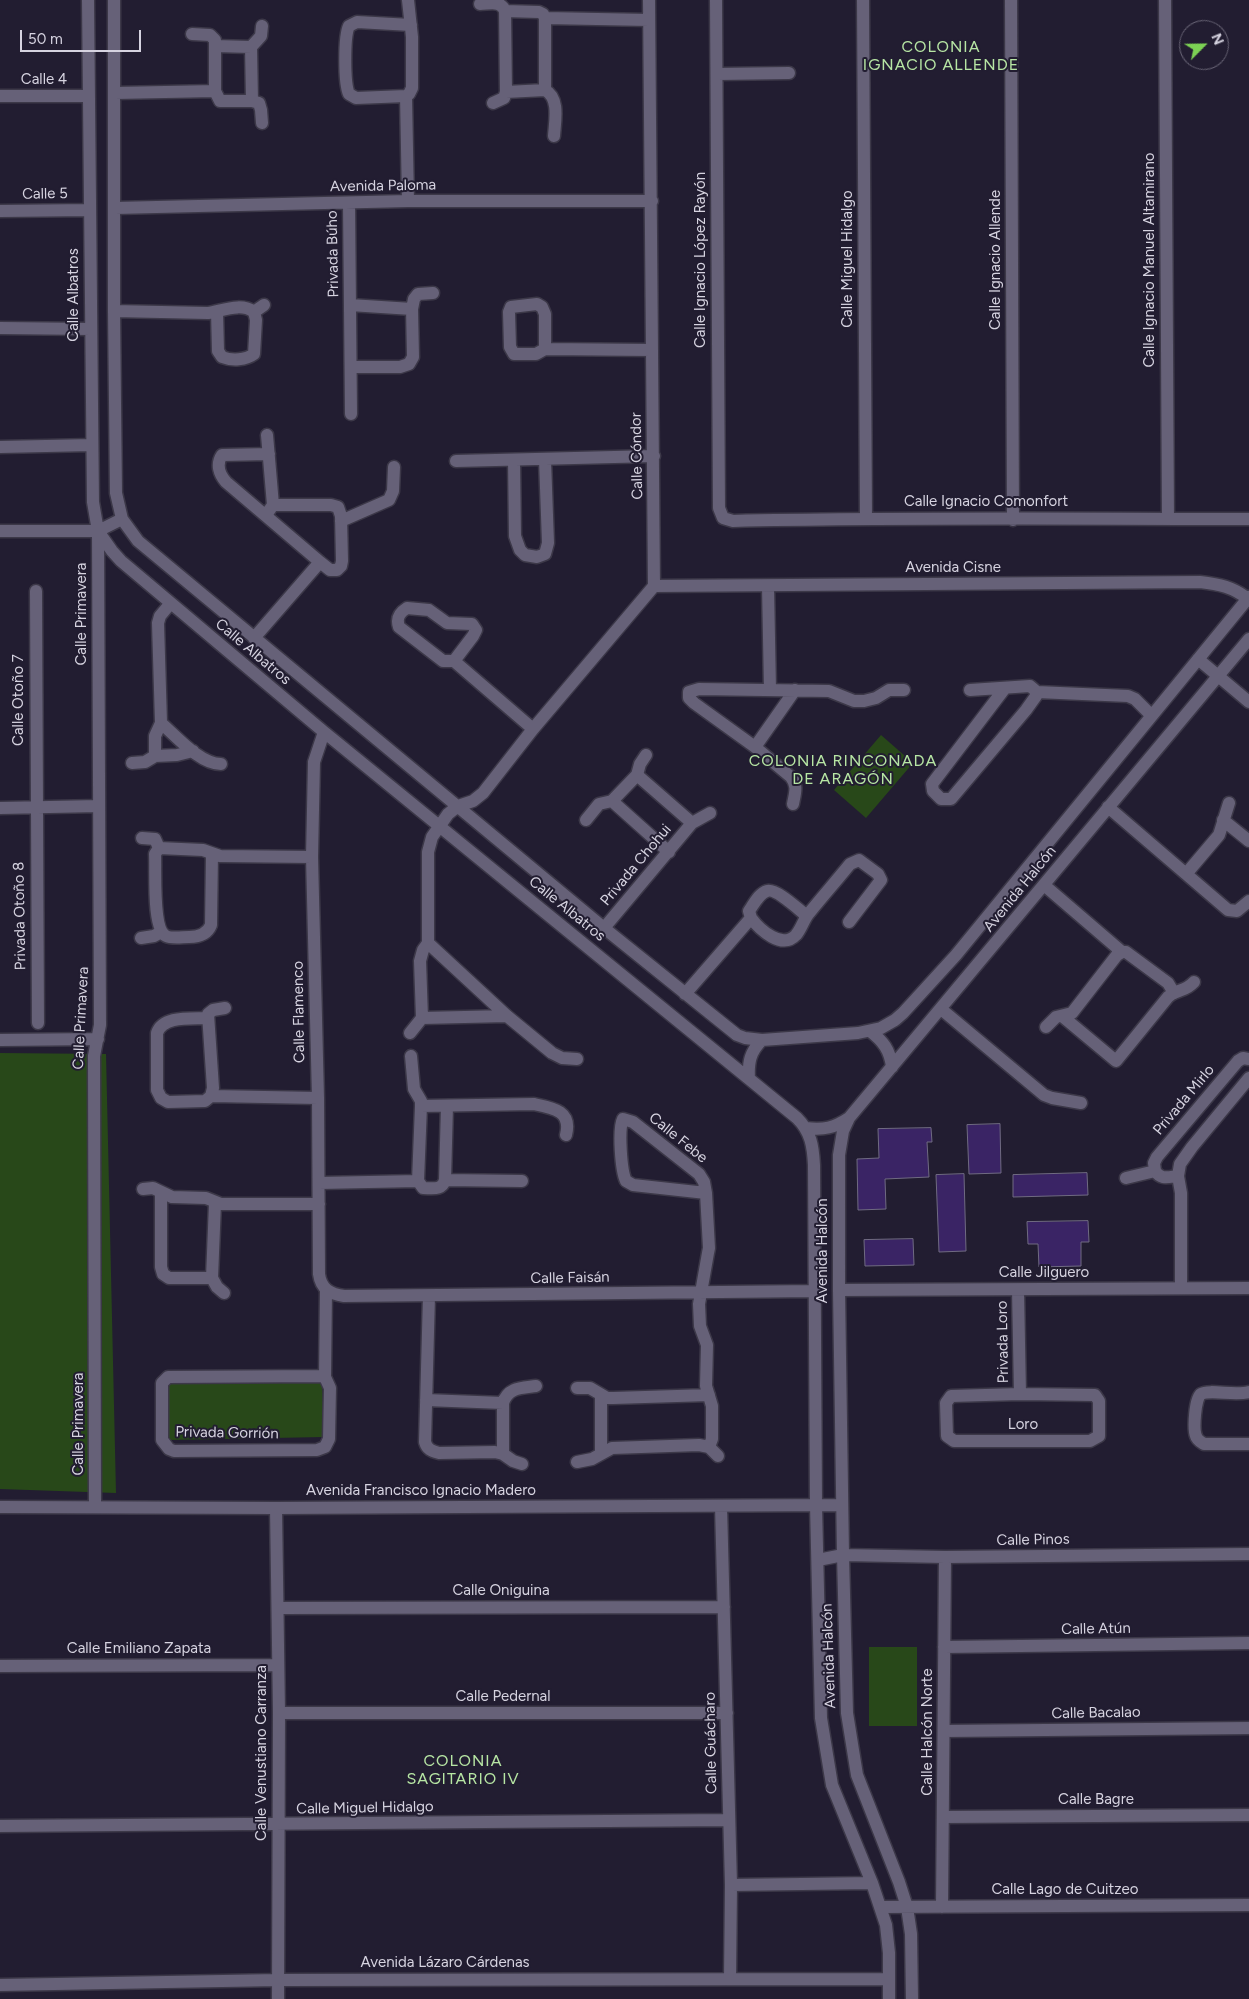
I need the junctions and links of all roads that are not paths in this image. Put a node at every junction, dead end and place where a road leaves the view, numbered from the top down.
1 (88, 0) edge
2 (114, 0) edge
3 (408, 0) edge
4 (648, 0) edge
5 (716, 0) edge
6 (863, 0) edge
7 (1011, 0) edge
8 (1166, 0) edge
9 (480, 4) dead end
10 (505, 11) junction
11 (545, 18) junction
12 (648, 20) junction
13 (410, 25) junction
14 (262, 26) dead end
15 (192, 34) dead end
16 (215, 46) junction
17 (251, 47) junction
18 (789, 73) dead end
19 (717, 74) junction
20 (545, 90) junction
21 (215, 91) junction
22 (506, 92) junction
23 (115, 93) junction
24 (0, 96) edge
25 (88, 96) junction
26 (406, 96) junction
27 (252, 101) junction
28 (494, 103) dead end
29 (262, 123) dead end
30 (554, 136) dead end
31 (408, 201) junction
32 (652, 201) junction
33 (349, 203) junction
34 (114, 208) junction
35 (90, 210) junction
36 (0, 211) edge
37 (433, 293) dead end
38 (350, 305) junction
39 (412, 309) junction
40 (114, 311) junction
41 (217, 311) junction
42 (0, 328) edge
43 (90, 329) junction
44 (545, 349) dead end
45 (652, 350) junction
46 (351, 367) junction
47 (351, 414) dead end
48 (267, 435) dead end
49 (92, 446) junction
50 (0, 447) edge
51 (269, 454) junction
52 (654, 456) junction
53 (514, 460) junction
54 (545, 460) junction
55 (456, 461) dead end
56 (394, 468) dead end
57 (269, 510) junction
58 (723, 518) joint
59 (866, 518) junction
60 (122, 519) junction
61 (1168, 519) junction
62 (1249, 519) edge
63 (1013, 520) junction
64 (341, 521) junction
65 (0, 531) edge
66 (98, 531) junction
67 (320, 562) junction
68 (654, 586) junction
69 (768, 586) junction
70 (36, 591) dead end
71 (1248, 598) edge
72 (170, 604) junction
73 (254, 638) junction
74 (1249, 639) edge
75 (1198, 659) junction
76 (454, 661) junction
77 (1218, 676) junction
78 (1005, 688) junction
79 (770, 690) junction
80 (796, 690) junction
81 (904, 690) dead end
82 (970, 690) dead end
83 (1037, 692) junction
84 (1249, 702) edge
85 (1152, 715) junction
86 (161, 723) junction
87 (533, 729) junction
88 (324, 732) junction
89 (755, 747) junction
90 (193, 751) junction
91 (156, 756) junction
92 (646, 756) dead end
93 (132, 763) dead end
94 (221, 764) dead end
95 (637, 775) junction
96 (612, 802) junction
97 (1229, 803) dead end
98 (793, 804) dead end
99 (99, 806) junction
100 (458, 806) junction
101 (1108, 807) junction
102 (0, 808) edge
103 (36, 808) junction
104 (710, 813) dead end
105 (586, 820) dead end
106 (1224, 820) junction
107 (692, 823) junction
108 (438, 825) junction
109 (142, 838) dead end
110 (1249, 842) edge
111 (160, 848) junction
112 (669, 852) junction
113 (212, 854) junction
114 (312, 857) junction
115 (1186, 874) junction
116 (1044, 885) junction
117 (1249, 902) edge
118 (807, 916) junction
119 (751, 918) junction
120 (849, 922) dead end
121 (604, 928) junction
122 (161, 932) junction
123 (141, 938) dead end
124 (428, 943) junction
125 (1122, 952) junction
126 (1194, 982) dead end
127 (1174, 992) junction
128 (684, 994) junction
129 (225, 1008) dead end
130 (942, 1009) junction
131 (507, 1016) junction
132 (1062, 1016) junction
133 (208, 1018) junction
134 (422, 1018) junction
135 (38, 1023) dead end
136 (1046, 1027) dead end
137 (870, 1031) junction
138 (410, 1033) dead end
139 (98, 1039) junction
140 (0, 1040) edge
141 (762, 1040) junction
142 (411, 1056) dead end
143 (577, 1059) dead end
144 (1249, 1059) edge
145 (892, 1067) junction
146 (1249, 1078) edge
147 (749, 1079) junction
148 (211, 1096) junction
149 (318, 1098) junction
150 (1080, 1103) dead end
151 (421, 1106) junction
152 (447, 1106) junction
153 (849, 1118) junction
154 (806, 1128) junction
155 (566, 1135) dead end
156 (1154, 1171) junction
157 (1178, 1176) junction
158 (1126, 1178) dead end
159 (445, 1180) junction
160 (418, 1181) junction
161 (522, 1181) dead end
162 (319, 1183) junction
163 (144, 1188) dead end
164 (161, 1192) junction
165 (706, 1193) junction
166 (215, 1202) junction
167 (319, 1204) junction
168 (212, 1278) junction
169 (1181, 1288) junction
170 (1249, 1288) edge
171 (326, 1290) junction
172 (839, 1290) junction
173 (1018, 1290) junction
174 (815, 1291) junction
175 (701, 1292) junction
176 (224, 1293) dead end
177 (429, 1296) junction
178 (325, 1378) junction
179 (536, 1386) dead end
180 (577, 1388) dead end
181 (1249, 1392) edge
182 (1020, 1394) junction
183 (602, 1395) junction
184 (709, 1396) junction
185 (1097, 1396) joint
186 (948, 1398) joint
187 (426, 1400) junction
188 (503, 1403) junction
189 (1249, 1444) edge
190 (601, 1453) junction
191 (503, 1454) junction
192 (577, 1462) dead end
193 (522, 1464) dead end
194 (842, 1505) junction
195 (721, 1506) junction
196 (816, 1506) junction
197 (0, 1507) edge
198 (95, 1507) junction
199 (276, 1508) junction
200 (1249, 1554) edge
201 (842, 1555) junction
202 (945, 1557) junction
203 (818, 1560) junction
204 (278, 1608) junction
205 (724, 1608) junction
206 (1249, 1643) edge
207 (944, 1647) junction
208 (278, 1665) junction
209 (0, 1666) edge
210 (279, 1713) junction
211 (727, 1713) junction
212 (1249, 1728) edge
213 (944, 1731) junction
214 (1249, 1815) edge
215 (944, 1817) junction
216 (729, 1820) junction
217 (278, 1825) junction
218 (0, 1826) edge
219 (872, 1883) junction
220 (731, 1885) junction
221 (1249, 1905) edge
222 (881, 1907) junction
223 (907, 1907) junction
224 (942, 1907) junction
225 (889, 1978) junction
226 (730, 1979) junction
227 (278, 1980) junction
228 (0, 1985) edge
229 (278, 1999) edge
230 (889, 1999) edge
231 (912, 1999) edge

1 - 25 street, Calle Albatros
2 - 23 street, Calle Albatros
3 - 13 street
4 - 12 street, Calle Cóndor
5 - 19 street, Calle Ignacio López Rayón
6 - 59 street, Calle Miguel Hidalgo
7 - 63 street, Calle Ignacio Allende
8 - 61 street, Calle Ignacio Manuel Altamirano
9 - 10 street
10 - 11 street
10 - 22 street
11 - 12 street
11 - 20 street
12 - 32 street, Calle Cóndor
13 - 26 street
13 - 26 street
14 - 17 street
15 - 16 street
16 - 17 street
16 - 21 street
17 - 27 street
18 - 19 street
19 - 58 street, Calle Ignacio López Rayón
20 - 22 street
20 - 30 street
21 - 23 street
21 - 27 street
22 - 28 street
23 - 34 street, Calle Albatros
24 - 25 street, Calle 4
25 - 35 street, Calle Albatros
26 - 31 street
27 - 29 street
31 - 32 street, Avenida Paloma
31 - 33 street, Avenida Paloma
32 - 45 street, Calle Cóndor
33 - 34 street, Avenida Paloma
33 - 38 street, Privada Búho
34 - 40 street, Calle Albatros
35 - 36 street, Calle 5
35 - 43 street, Calle Albatros
37 - 39 street
38 - 39 street, Privada Búho
38 - 46 street, Privada Búho
39 - 46 street
40 - 41 street
40 - 60 street, Calle Albatros
41 - 41 street
42 - 43 street
43 - 49 street, Calle Albatros
44 - 45 street
45 - 52 street, Calle Cóndor
46 - 47 street, Privada Búho
48 - 51 street
49 - 50 street
49 - 66 street, Calle Albatros
51 - 57 street
51 - 57 street
52 - 54 street
52 - 68 street, Calle Cóndor
53 - 54 street
53 - 54 street
53 - 55 street
56 - 64 street
57 - 64 street
57 - 67 street
58 - 59 street, Calle Ignacio Comonfort
59 - 63 street, Calle Ignacio Comonfort
60 - 66 street
60 - 73 street, Calle Albatros
61 - 62 street, Calle Ignacio Comonfort
61 - 63 street, Calle Ignacio Comonfort
64 - 67 street
65 - 66 street
66 - 72 street, Calle Albatros
66 - 99 street, Calle Primavera
67 - 73 street
68 - 69 street, Avenida Cisne
68 - 87 street
69 - 71 street, Avenida Cisne
69 - 79 street
70 - 103 street, Calle Otoño 7
71 - 75 street, Avenida Halcón
72 - 86 street
72 - 88 street, Calle Albatros
73 - 100 street, Calle Albatros
74 - 77 street, Avenida Halcón
75 - 77 street
75 - 85 street, Avenida Halcón
76 - 76 street
76 - 87 street
77 - 84 street
77 - 101 street, Avenida Halcón
78 - 82 street
78 - 83 street
78 - 83 street
79 - 80 street
79 - 89 street
80 - 81 street
80 - 89 street
83 - 85 street
85 - 137 street, Avenida Halcón
86 - 90 street
86 - 91 street
87 - 100 street
88 - 108 street, Calle Albatros
88 - 114 street, Calle Flamenco
89 - 98 street
90 - 91 street
90 - 94 street
91 - 93 street
92 - 95 street
95 - 96 street
95 - 107 street, Privada Chohui
96 - 105 street
96 - 112 street
97 - 106 street
99 - 103 street
99 - 139 street, Calle Primavera
100 - 108 street
100 - 121 street, Calle Albatros
101 - 115 street
101 - 116 street, Avenida Halcón
102 - 103 street
103 - 135 street, Privada Otoño 8
104 - 107 street, Privada Chohui
106 - 110 street
106 - 115 street
107 - 112 street, Privada Chohui
108 - 124 street
108 - 147 street, Calle Albatros
109 - 111 street
111 - 113 street
111 - 122 street
112 - 121 street, Privada Chohui
113 - 114 street
113 - 122 street
114 - 149 street, Calle Flamenco
115 - 117 street
116 - 125 street
116 - 130 street, Avenida Halcón
118 - 119 street
118 - 119 street
118 - 120 street
119 - 128 street
121 - 128 street, Calle Albatros
122 - 123 street
124 - 131 street
124 - 134 street
125 - 127 street
125 - 132 street
126 - 127 street
127 - 132 street
128 - 141 street, Calle Albatros
129 - 133 street
130 - 145 street, Avenida Halcón
130 - 150 street
131 - 134 street
131 - 143 street
132 - 136 street
133 - 148 street
133 - 148 street
134 - 138 street
137 - 141 street, Calle Albatros
137 - 145 street
139 - 140 street
139 - 198 street, Calle Primavera
141 - 147 street
142 - 151 street
144 - 156 street, Privada Mirlo
145 - 153 street, Avenida Halcón
146 - 157 street
147 - 154 street, Calle Albatros
148 - 149 street
149 - 162 street, Calle Flamenco
151 - 152 street
151 - 160 street
152 - 155 street
152 - 159 street
153 - 154 street
153 - 172 street, Avenida Halcón
154 - 174 street, Avenida Halcón
156 - 157 street
156 - 158 street
157 - 169 street
159 - 160 street
159 - 161 street
160 - 162 street
162 - 167 street, Calle Flamenco
163 - 164 street
164 - 166 street
164 - 168 street
165 - 165 street, Calle Febe
165 - 175 street
166 - 167 street
166 - 168 street
167 - 171 street, Calle Flamenco
168 - 176 street
169 - 170 street, Calle Jilguero
169 - 173 street, Calle Jilguero
171 - 177 street, Calle Faisán
171 - 178 street, Privada Gorrión
172 - 173 street, Calle Jilguero
172 - 194 street, Avenida Halcón
173 - 182 street, Privada Loro
174 - 175 street, Calle Faisán
174 - 196 street, Avenida Halcón
175 - 177 street, Calle Faisán
175 - 184 street
177 - 187 street
178 - 178 street, Privada Gorrión
179 - 188 street
180 - 183 street
181 - 189 street
182 - 185 street, Privada Loro
182 - 186 street, Privada Loro
183 - 184 street
183 - 190 street
184 - 190 street
185 - 186 street, Loro
187 - 188 street
187 - 191 street
188 - 191 street
190 - 192 street
191 - 193 street
194 - 196 street, Avenida Francisco Ignacio Madero
194 - 201 street, Avenida Halcón
195 - 196 street, Avenida Francisco Ignacio Madero
195 - 199 street, Avenida Francisco Ignacio Madero
195 - 205 street, Calle Guácharo
196 - 203 street, Avenida Halcón
197 - 198 street, Avenida Francisco Ignacio Madero
198 - 199 street, Avenida Francisco Ignacio Madero
199 - 204 street, Calle Venustiano Carranza
200 - 202 street, Calle Pinos
201 - 202 street, Calle Pinos
201 - 203 street, Calle Pinos
201 - 223 street, Avenida Halcón
202 - 207 street, Calle Halcón Norte
203 - 219 street, Avenida Halcón
204 - 205 street, Calle Oniguina
204 - 208 street, Calle Venustiano Carranza
205 - 211 street, Calle Guácharo
206 - 207 street, Calle Atún
207 - 213 street, Calle Halcón Norte
208 - 209 street, Calle Emiliano Zapata
208 - 210 street, Calle Venustiano Carranza
210 - 211 street, Calle Pedernal
210 - 217 street, Calle Venustiano Carranza
211 - 216 street, Calle Guácharo
212 - 213 street, Calle Bacalao
213 - 215 street, Calle Halcón Norte
214 - 215 street, Calle Bagre
215 - 224 street, Calle Halcón Norte
216 - 217 street, Calle Miguel Hidalgo
216 - 220 street, Calle Guácharo
217 - 218 street, Calle Miguel Hidalgo
217 - 227 street, Calle Venustiano Carranza
219 - 220 street
219 - 222 street, Avenida Halcón
220 - 226 street, Calle Guácharo
221 - 224 street, Calle Lago de Cuitzeo
222 - 223 street, Calle Lago de Cuitzeo
222 - 225 street, Avenida Halcón
223 - 224 street, Calle Lago de Cuitzeo
223 - 231 street, Avenida Halcón
225 - 226 street, Avenida Lázaro Cárdenas
225 - 230 street, Avenida Halcón
226 - 227 street, Avenida Lázaro Cárdenas
227 - 228 street, Avenida Lázaro Cárdenas
227 - 229 street, Calle Venustiano Carranza

